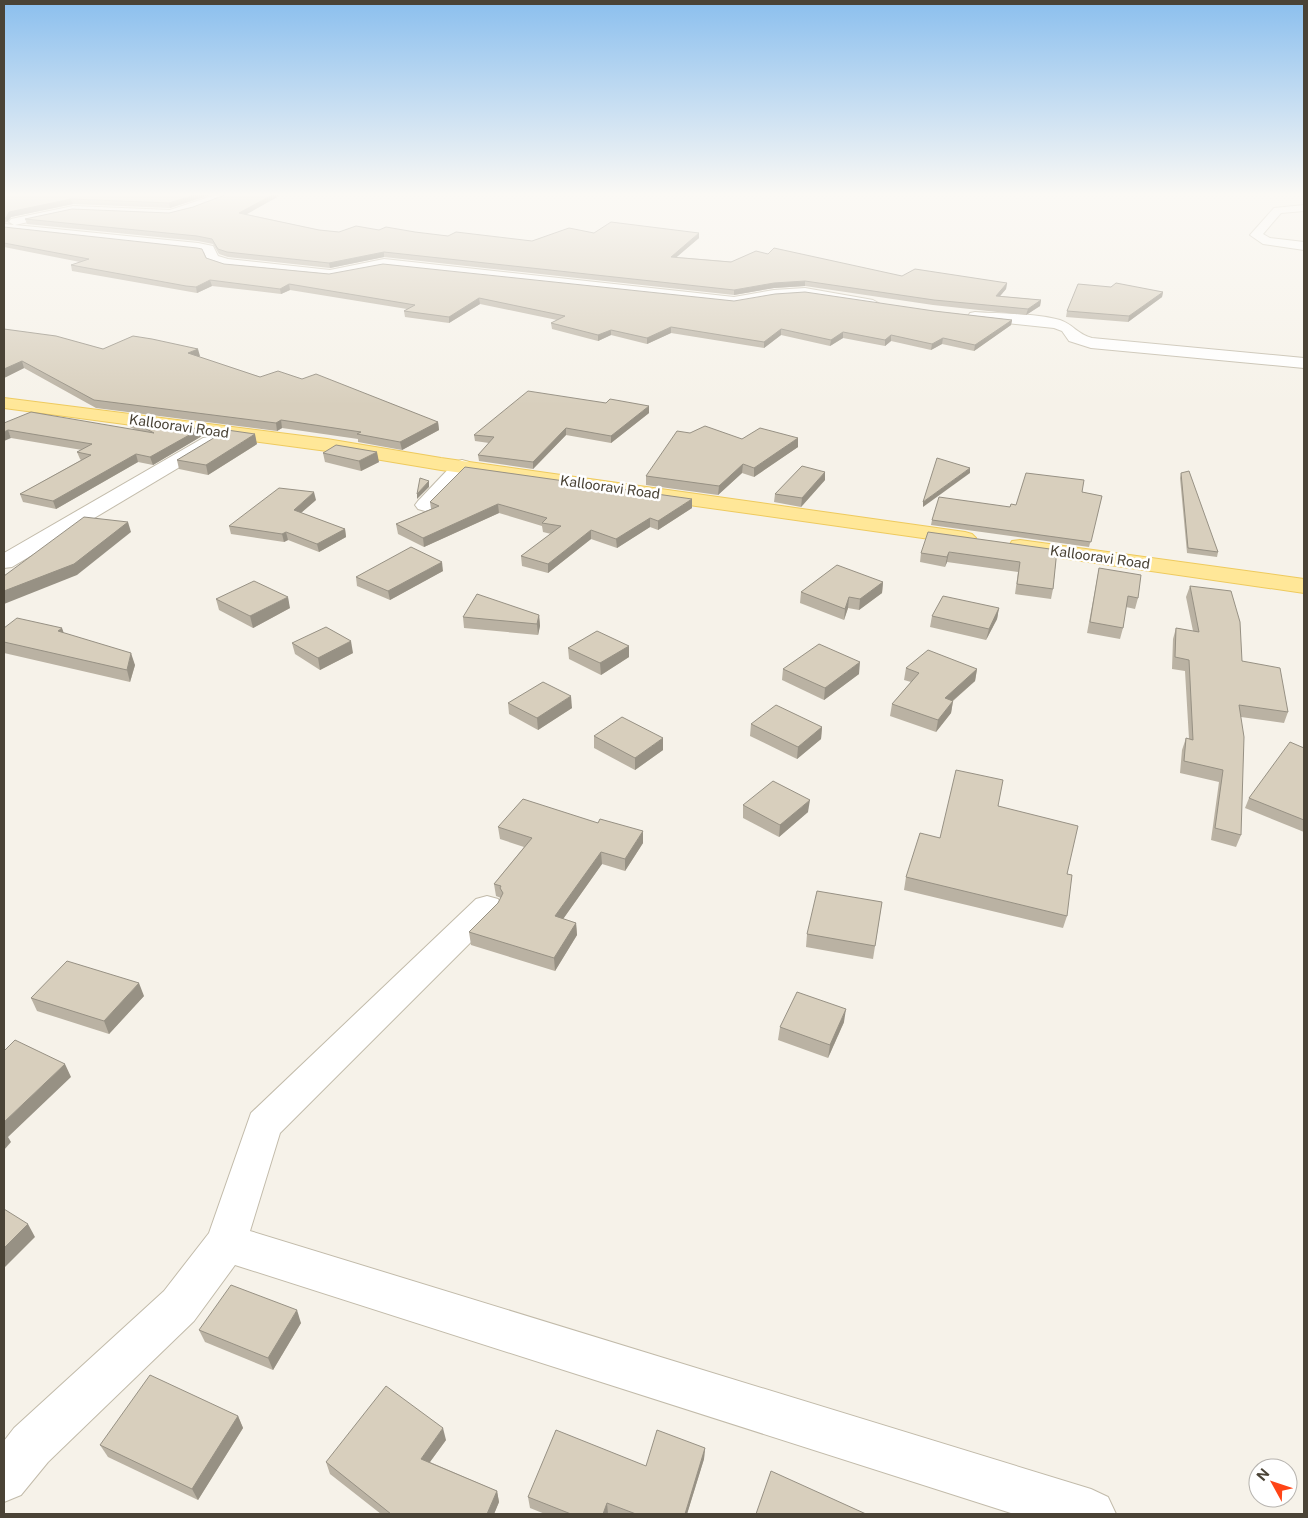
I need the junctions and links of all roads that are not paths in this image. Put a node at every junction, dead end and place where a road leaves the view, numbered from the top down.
1 (232, 264) edge
2 (380, 264) edge
3 (393, 264) edge
4 (885, 305) edge
5 (963, 315) edge
6 (1304, 364) edge
7 (8, 412) edge
8 (226, 432) junction
9 (462, 466) junction
10 (425, 505) dead end
11 (4, 562) edge
12 (1304, 586) edge
13 (487, 907) dead end
14 (226, 1243) junction
15 (4, 1478) edge
16 (1091, 1514) edge

1 - 2 street
3 - 4 street
5 - 6 street
7 - 8 main road, Kallooravi Road
8 - 9 main road, Kallooravi Road
8 - 11 street
9 - 10 street
9 - 12 main road, Kallooravi Road
13 - 14 street
14 - 15 street
14 - 16 street

